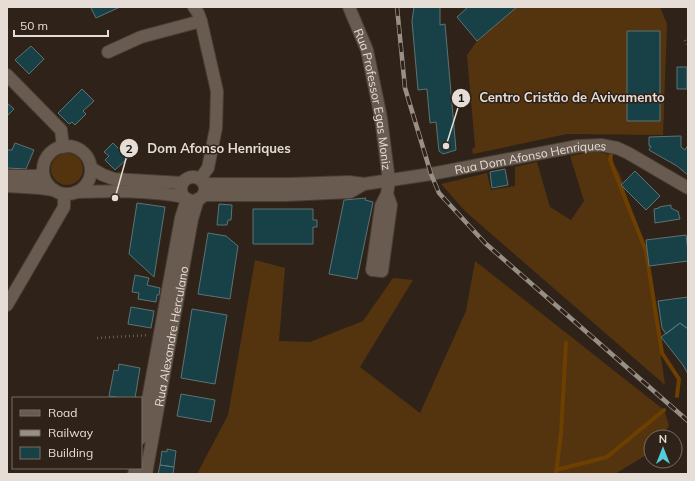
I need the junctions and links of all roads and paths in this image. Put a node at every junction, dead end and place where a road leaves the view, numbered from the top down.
1 (349, 7) edge
2 (198, 12) edge
3 (685, 40) dead end
4 (688, 47) edge
5 (108, 52) dead end
6 (7, 75) edge
7 (63, 147) junction
8 (91, 168) junction
9 (44, 172) junction
10 (7, 176) edge
11 (389, 181) junction
12 (182, 183) junction
13 (7, 186) edge
14 (688, 188) edge
15 (65, 192) junction
16 (196, 192) junction
17 (387, 194) junction
18 (7, 305) edge
19 (160, 335) junction
20 (97, 338) dead end
21 (142, 433) edge
22 (146, 474) edge

1 - 11 street, Rua Professor Egas Moniz
2 - 5 street
2 - 16 street
3 - 4 path
6 - 7 street
7 - 8 street
7 - 9 street
8 - 12 street, Rua Dom Afonso Henriques
8 - 15 street
9 - 10 street
9 - 15 street
11 - 14 street, Rua Dom Afonso Henriques
11 - 16 street, Rua Dom Afonso Henriques
11 - 17 street, Rua Professor Egas Moniz
12 - 16 street
12 - 16 street, Rua Dom Afonso Henriques
13 - 15 street, Rua Dom Afonso Henriques
15 - 16 street, Rua Dom Afonso Henriques
15 - 18 street
16 - 19 street, Rua Alexandre Herculano
16 - 22 street, Rua Alexandre Herculano
17 - 17 street, Rua Professor Egas Moniz
19 - 20 path
19 - 21 street, Rua Alexandre Herculano

